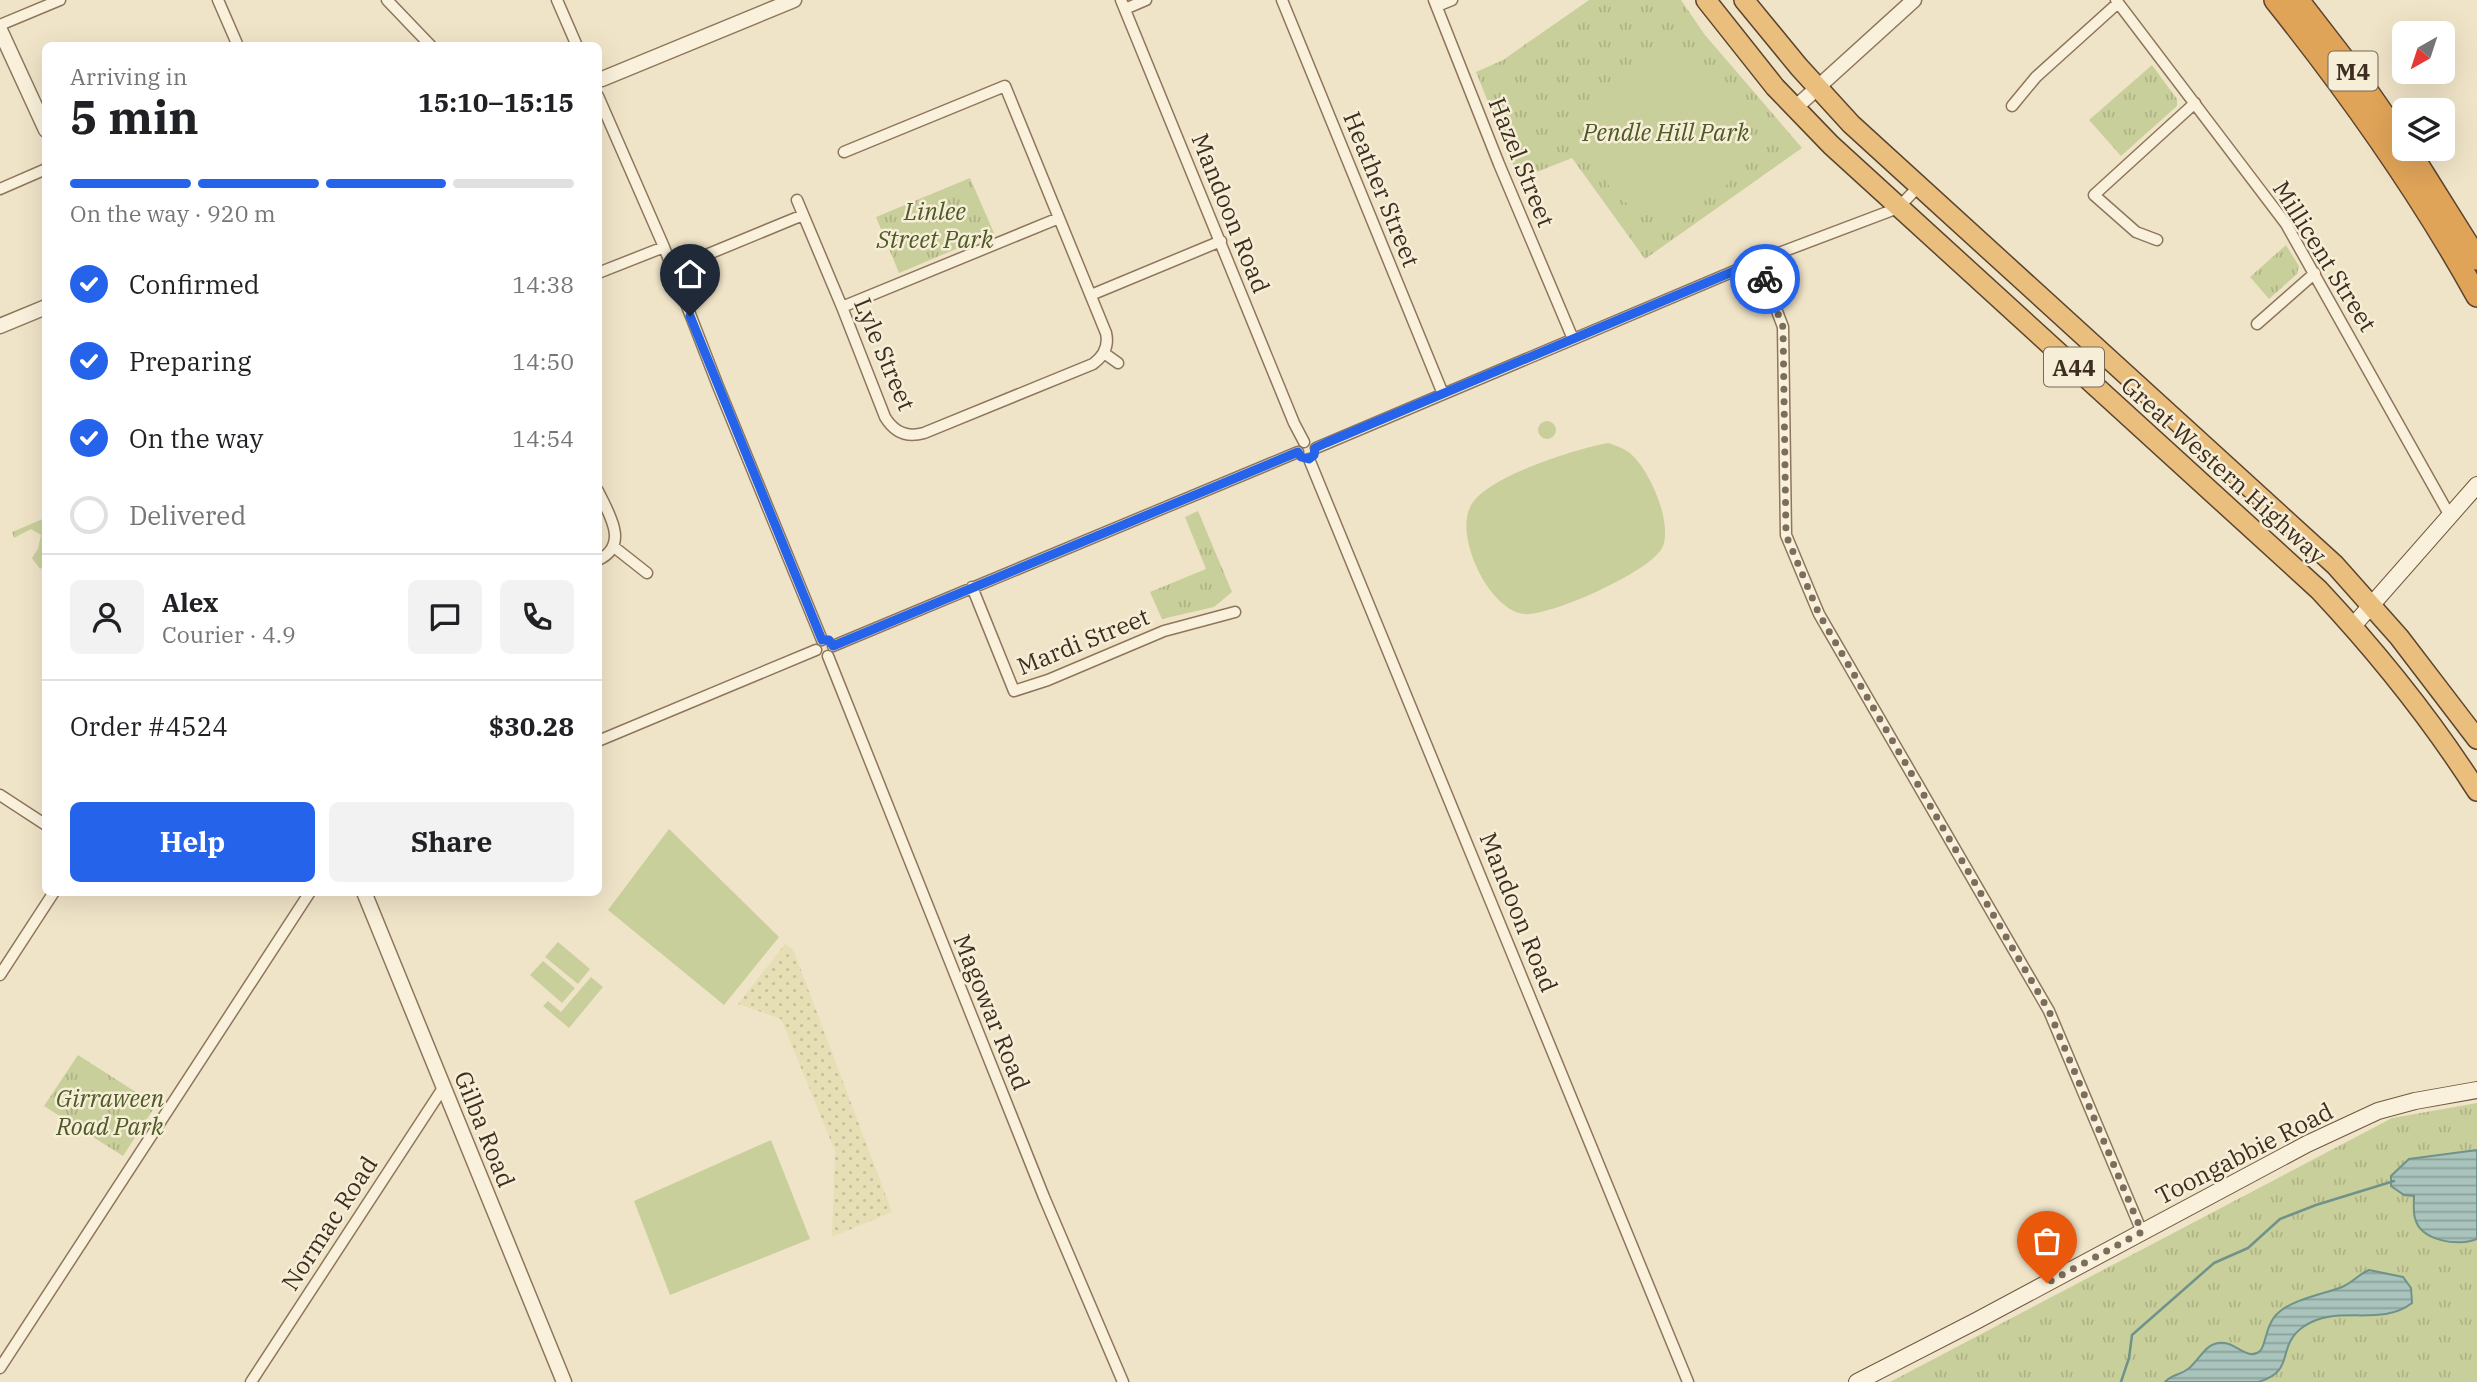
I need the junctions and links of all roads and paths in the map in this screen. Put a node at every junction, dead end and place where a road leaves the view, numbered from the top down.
1 (60, 0) edge
2 (218, 0) edge
3 (387, 0) edge
4 (556, 0) edge
5 (794, 0) edge
6 (1146, 0) edge
7 (1282, 0) edge
8 (1452, 0) edge
9 (1706, 0) edge
10 (1744, 0) edge
11 (1914, 0) edge
12 (2275, 0) edge
13 (2298, 0) edge
14 (2117, 1) edge
15 (1436, 3) edge
16 (1123, 4) edge
17 (0, 27) edge
18 (237, 42) edge
19 (427, 42) edge
20 (575, 42) edge
21 (602, 79) edge
22 (1818, 88) junction
23 (2195, 103) junction
24 (602, 105) edge
25 (2012, 106) dead end
26 (1795, 108) junction
27 (42, 121) edge
28 (2392, 127) edge
29 (844, 152) dead end
30 (2416, 161) edge
31 (42, 171) edge
32 (1919, 186) junction
33 (0, 189) edge
34 (797, 200) dead end
35 (1898, 208) junction
36 (803, 215) junction
37 (1059, 218) junction
38 (2157, 240) dead end
39 (1221, 241) junction
40 (664, 247) junction
41 (2477, 259) edge
42 (1758, 261) junction
43 (672, 269) junction
44 (602, 271) edge
45 (2315, 273) junction
46 (1091, 295) junction
47 (2477, 296) edge
48 (842, 307) junction
49 (42, 309) edge
50 (2257, 324) dead end
51 (0, 326) edge
52 (1573, 339) junction
53 (1104, 353) junction
54 (1118, 363) dead end
55 (1443, 394) junction
56 (1301, 447) junction
57 (1315, 448) junction
58 (1309, 459) junction
59 (2477, 485) edge
60 (602, 499) edge
61 (2450, 516) junction
62 (614, 547) junction
63 (602, 558) edge
64 (647, 573) dead end
65 (972, 587) junction
66 (2372, 605) junction
67 (1234, 612) dead end
68 (2353, 626) junction
69 (819, 645) junction
70 (830, 651) junction
71 (602, 739) edge
72 (2477, 739) edge
73 (2477, 791) edge
74 (0, 795) edge
75 (42, 822) edge
76 (51, 896) edge
77 (307, 896) edge
78 (366, 896) edge
79 (0, 975) edge
80 (443, 1088) junction
81 (2477, 1090) edge
82 (2142, 1232) junction
83 (0, 1368) edge
84 (251, 1382) edge
85 (564, 1382) edge
86 (1123, 1382) edge
87 (1688, 1382) edge
88 (1857, 1382) edge

1 - 17 street
2 - 18 street
3 - 19 street
4 - 20 street
5 - 21 street
6 - 16 street
7 - 55 street, Heather Street
8 - 15 street
9 - 26 highway, Great Western Highway / A44
10 - 22 highway, Great Western Highway / A44
11 - 22 street
12 - 47 highway, M4
13 - 28 highway, M4
14 - 23 street, Millicent Street
14 - 25 street
15 - 52 street, Hazel Street
16 - 39 street, Mandoon Road
17 - 27 street
22 - 26 street
22 - 32 highway, Great Western Highway / A44
23 - 38 street
23 - 45 street, Millicent Street
24 - 40 street
26 - 35 highway, Great Western Highway / A44
29 - 37 street
30 - 41 highway
31 - 33 street
32 - 35 street
32 - 66 highway, Great Western Highway / A44
34 - 36 street, Lyle Street
35 - 42 street
35 - 68 highway, Great Western Highway / A44
36 - 43 street
36 - 48 street, Lyle Street
37 - 46 street
37 - 48 street
39 - 46 street
39 - 56 street, Mandoon Road
40 - 43 street
40 - 44 street
42 - 52 street
42 - 82 street
43 - 69 street
45 - 50 street
45 - 61 street, Millicent Street
46 - 53 street
48 - 53 street, Lyle Street
49 - 51 street
52 - 55 street
53 - 54 street
55 - 57 street
56 - 57 street
56 - 58 street
56 - 65 street
57 - 58 street
58 - 87 street, Mandoon Road
59 - 61 main road
60 - 62 street
61 - 66 main road
62 - 63 street
62 - 64 street
65 - 67 street, Mardi Street
65 - 70 street
66 - 68 main road
66 - 72 highway, Great Western Highway / A44
68 - 73 highway, Great Western Highway / A44
69 - 70 street
69 - 70 street
69 - 71 street
70 - 86 street, Magowar Road
74 - 75 street
76 - 79 street
77 - 83 street
78 - 80 street, Gilba Road
80 - 84 street, Normac Road
80 - 85 street, Gilba Road
81 - 82 main road, Toongabbie Road
82 - 88 main road, Toongabbie Road

